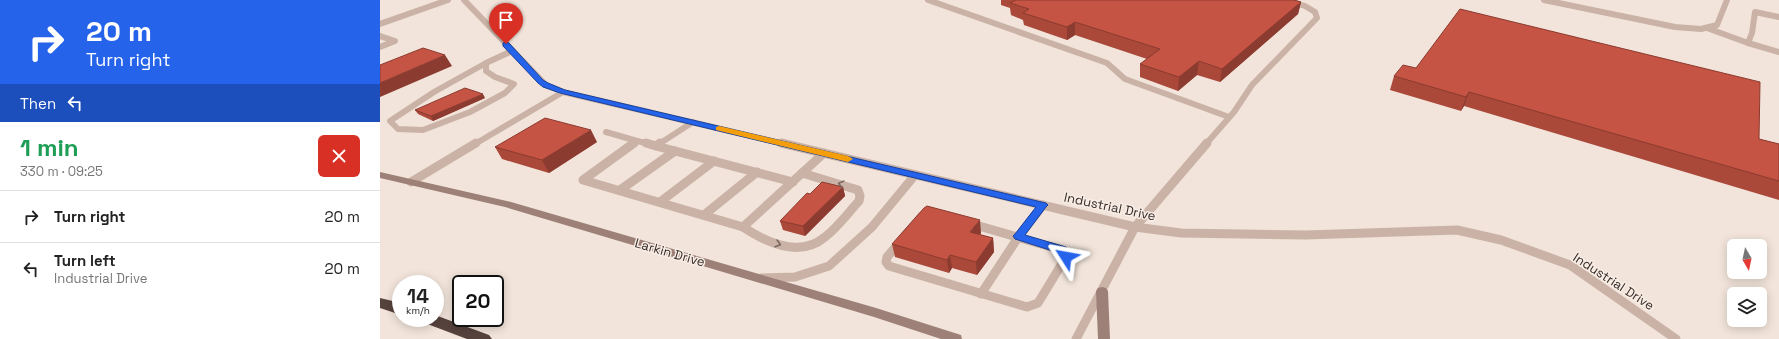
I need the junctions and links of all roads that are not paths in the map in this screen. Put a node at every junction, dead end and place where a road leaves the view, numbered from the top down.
1 (448, 0) edge
2 (464, 0) edge
3 (928, 0) edge
4 (1285, 0) edge
5 (1544, 0) edge
6 (1726, 0) edge
7 (1779, 17) edge
8 (380, 24) edge
9 (1707, 28) junction
10 (380, 36) edge
11 (1748, 44) junction
12 (380, 47) edge
13 (512, 51) junction
14 (1779, 52) edge
15 (486, 63) junction
16 (563, 92) junction
17 (1230, 117) junction
18 (693, 122) junction
19 (606, 132) dead end
20 (637, 141) junction
21 (656, 146) junction
22 (675, 151) junction
23 (824, 153) junction
24 (714, 161) junction
25 (757, 172) junction
26 (802, 173) junction
27 (380, 175) edge
28 (915, 175) junction
29 (412, 182) junction
30 (792, 182) junction
31 (620, 190) junction
32 (660, 202) junction
33 (1043, 205) junction
34 (704, 215) junction
35 (743, 226) junction
36 (1135, 227) junction
37 (1018, 236) junction
38 (758, 278) junction
39 (1102, 291) junction
40 (981, 294) junction
41 (380, 303) edge
42 (392, 306) edge
43 (444, 324) edge
44 (484, 339) edge
45 (956, 339) edge
46 (1076, 339) edge
47 (1104, 339) edge
48 (1676, 339) edge

1 - 8 lane
2 - 13 lane, Industrial Drive
3 - 17 lane
4 - 17 lane
5 - 9 lane
6 - 9 lane
7 - 11 lane
9 - 11 lane
10 - 12 lane
11 - 14 lane
13 - 15 lane
13 - 16 lane, Industrial Drive
15 - 15 lane
16 - 18 lane, Industrial Drive
16 - 29 lane
17 - 36 lane
18 - 21 lane
18 - 23 lane, Industrial Drive
19 - 20 lane
20 - 21 lane
20 - 31 lane
21 - 22 lane
22 - 24 lane
22 - 31 lane
23 - 26 lane
23 - 28 lane, Industrial Drive
24 - 25 lane
24 - 32 lane
25 - 30 lane
25 - 34 lane
26 - 30 lane
35 -> 26 lane
27 - 29 street, Larkin Drive
28 - 33 lane, Industrial Drive
28 - 38 lane
29 - 38 street, Larkin Drive
30 - 35 lane
31 - 32 lane
32 - 34 lane
33 - 36 lane, Industrial Drive
33 - 37 lane
34 - 35 lane
36 - 39 lane
36 - 48 lane, Industrial Drive
37 - 40 lane
37 - 40 lane
37 - 40 lane
38 - 45 street, Larkin Drive
39 - 46 lane
39 - 47 street
41 - 42 highway
43 - 44 highway

